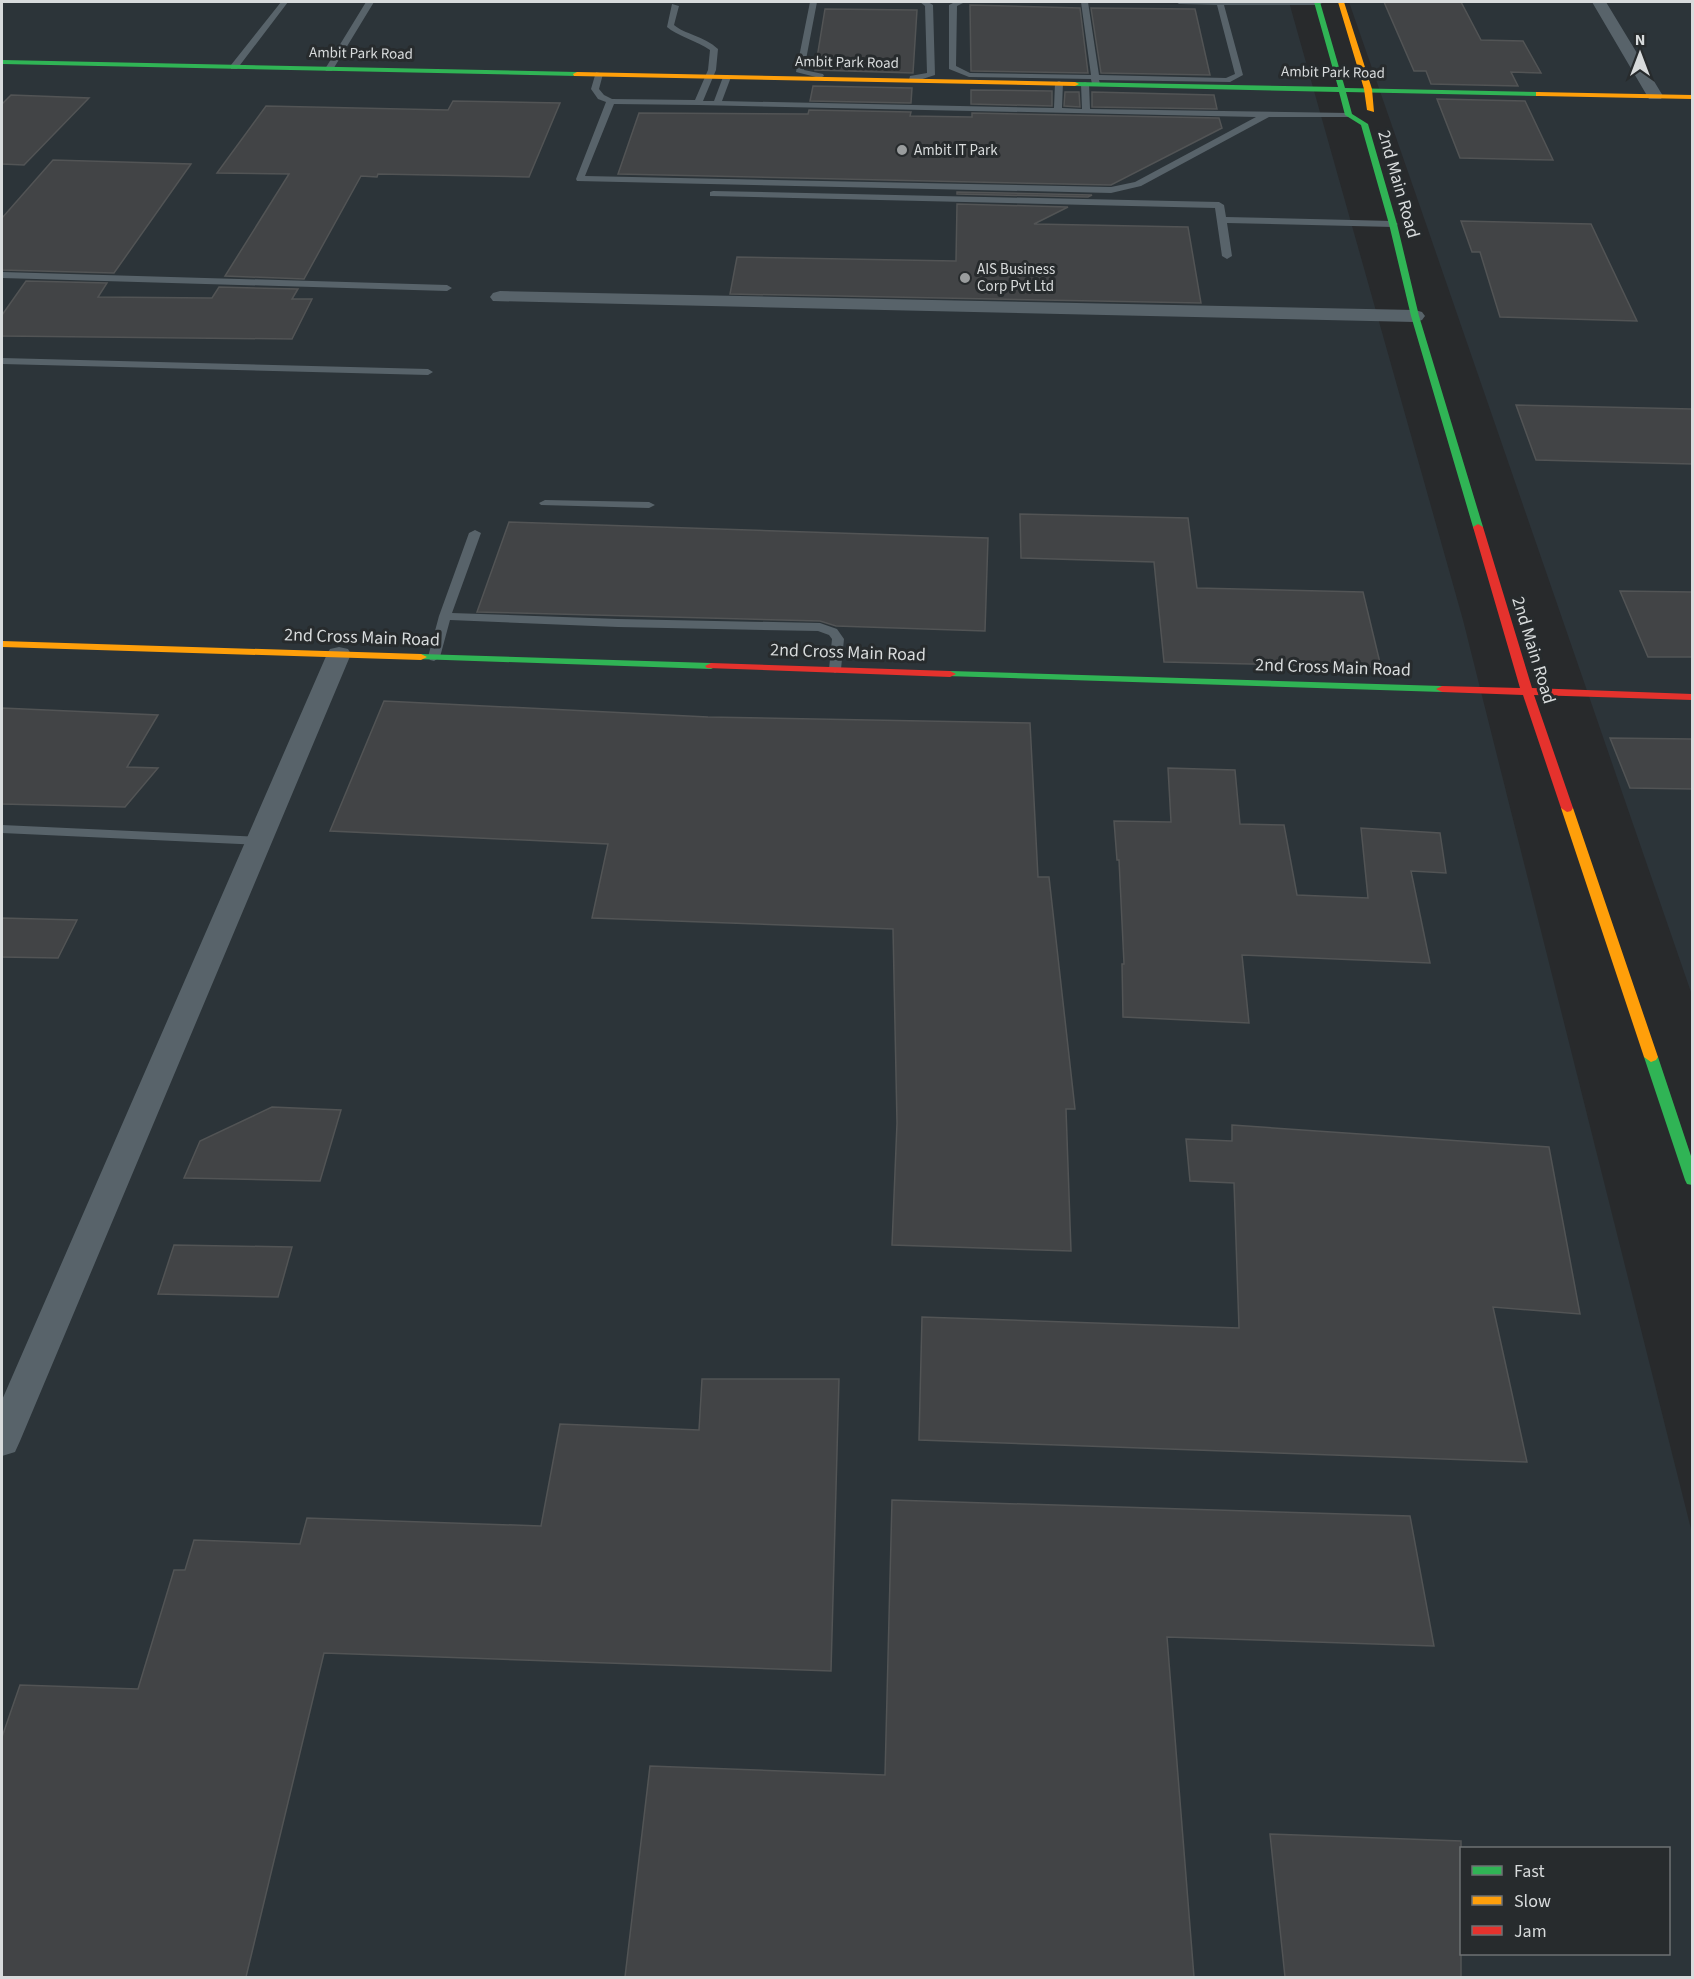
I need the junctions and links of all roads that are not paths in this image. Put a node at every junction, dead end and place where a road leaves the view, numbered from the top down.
1 (284, 2) edge
2 (370, 2) edge
3 (813, 2) edge
4 (924, 2) edge
5 (961, 2) edge
6 (1085, 2) edge
7 (1179, 2) edge
8 (1220, 2) edge
9 (1318, 2) edge
10 (1341, 2) edge
11 (1599, 2) edge
12 (675, 6) dead end
13 (2, 62) edge
14 (234, 67) junction
15 (329, 69) junction
16 (599, 74) junction
17 (710, 76) junction
18 (727, 76) junction
19 (842, 78) junction
20 (913, 79) junction
21 (1092, 82) junction
22 (1059, 83) junction
23 (1342, 89) junction
24 (1368, 89) junction
25 (1655, 96) junction
26 (1692, 97) edge
27 (610, 101) junction
28 (698, 103) junction
29 (717, 103) junction
30 (1058, 110) junction
31 (1086, 111) junction
32 (1267, 115) junction
33 (1349, 115) junction
34 (1364, 124) junction
35 (713, 194) dead end
36 (1222, 220) junction
37 (1393, 224) junction
38 (1227, 256) dead end
39 (2, 275) edge
40 (447, 288) dead end
41 (500, 297) dead end
42 (1415, 316) junction
43 (2, 361) edge
44 (428, 372) dead end
45 (544, 503) dead end
46 (649, 505) dead end
47 (474, 533) dead end
48 (445, 616) junction
49 (2, 644) edge
50 (339, 654) junction
51 (434, 657) junction
52 (835, 669) junction
53 (1527, 691) junction
54 (1692, 697) edge
55 (2, 828) edge
56 (260, 841) junction
57 (1684, 1123) edge
58 (1692, 1180) edge
59 (2, 1442) edge

1 - 14 lane
2 - 15 lane
3 - 19 lane
4 - 20 lane
5 - 21 lane
6 - 21 lane
7 - 8 lane
8 - 9 lane
8 - 21 lane
9 - 23 street
10 - 24 street, 2nd Main Road
11 - 25 street
12 - 17 lane
13 - 14 street, Ambit Park Road
14 - 15 street, Ambit Park Road
15 - 16 street, Ambit Park Road
16 - 17 street, Ambit Park Road
16 - 27 lane
17 - 18 street, Ambit Park Road
17 - 28 lane
18 - 19 street, Ambit Park Road
18 - 29 lane
19 - 20 street, Ambit Park Road
20 - 22 street, Ambit Park Road
21 - 22 street, Ambit Park Road
21 - 23 street, Ambit Park Road
21 - 31 lane
22 - 30 lane
23 - 24 street, Ambit Park Road
23 - 33 street
24 - 25 street, Ambit Park Road
24 - 34 street, 2nd Main Road
25 - 26 street, Ambit Park Road
27 - 28 lane
27 - 32 lane
28 - 29 lane
29 - 30 lane
30 - 31 lane
31 - 32 lane
32 - 33 lane
33 - 34 street, 2nd Main Road
34 - 37 street, 2nd Main Road
35 - 36 lane
36 - 37 lane
36 - 38 lane
37 - 42 street, 2nd Main Road
39 - 40 lane
41 - 42 street
42 - 53 street, 2nd Main Road
43 - 44 lane
45 - 46 lane
47 - 48 lane
48 - 51 lane
48 - 52 lane
49 - 50 street, 2nd Cross Main Road
50 - 51 street, 2nd Cross Main Road
50 - 56 street
51 - 52 street, 2nd Cross Main Road
52 - 53 street, 2nd Cross Main Road
53 - 54 street, 2nd Cross Main Road
53 - 57 street, 2nd Main Road
55 - 56 lane
56 - 59 street
57 - 58 street, 2nd Main Road

